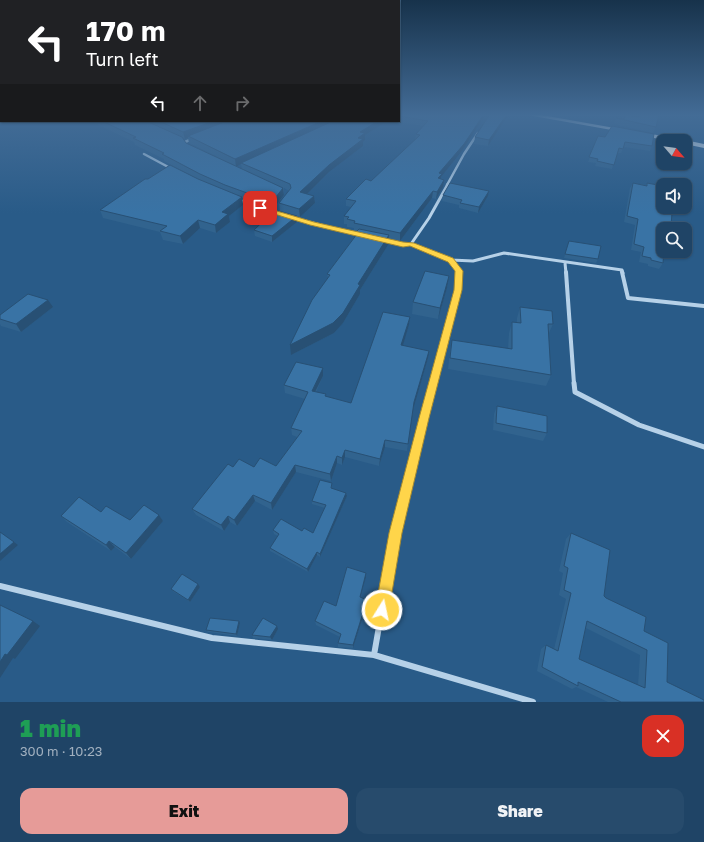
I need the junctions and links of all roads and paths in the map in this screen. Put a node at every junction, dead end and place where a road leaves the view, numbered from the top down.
1 (469, 147) edge
2 (144, 154) dead end
3 (176, 171) edge
4 (234, 198) edge
5 (280, 206) edge
6 (275, 212) junction
7 (282, 214) edge
8 (290, 217) edge
9 (365, 236) edge
10 (380, 239) edge
11 (411, 244) junction
12 (451, 260) junction
13 (565, 263) junction
14 (704, 306) edge
15 (704, 447) edge
16 (0, 586) edge
17 (374, 656) junction
18 (533, 702) edge

1 - 11 street
2 - 3 street
4 - 6 street
5 - 6 street
6 - 7 street
8 - 9 street
10 - 11 street
11 - 12 street
12 - 13 street
12 - 17 street
13 - 14 street
13 - 15 street
16 - 17 street
17 - 18 street

